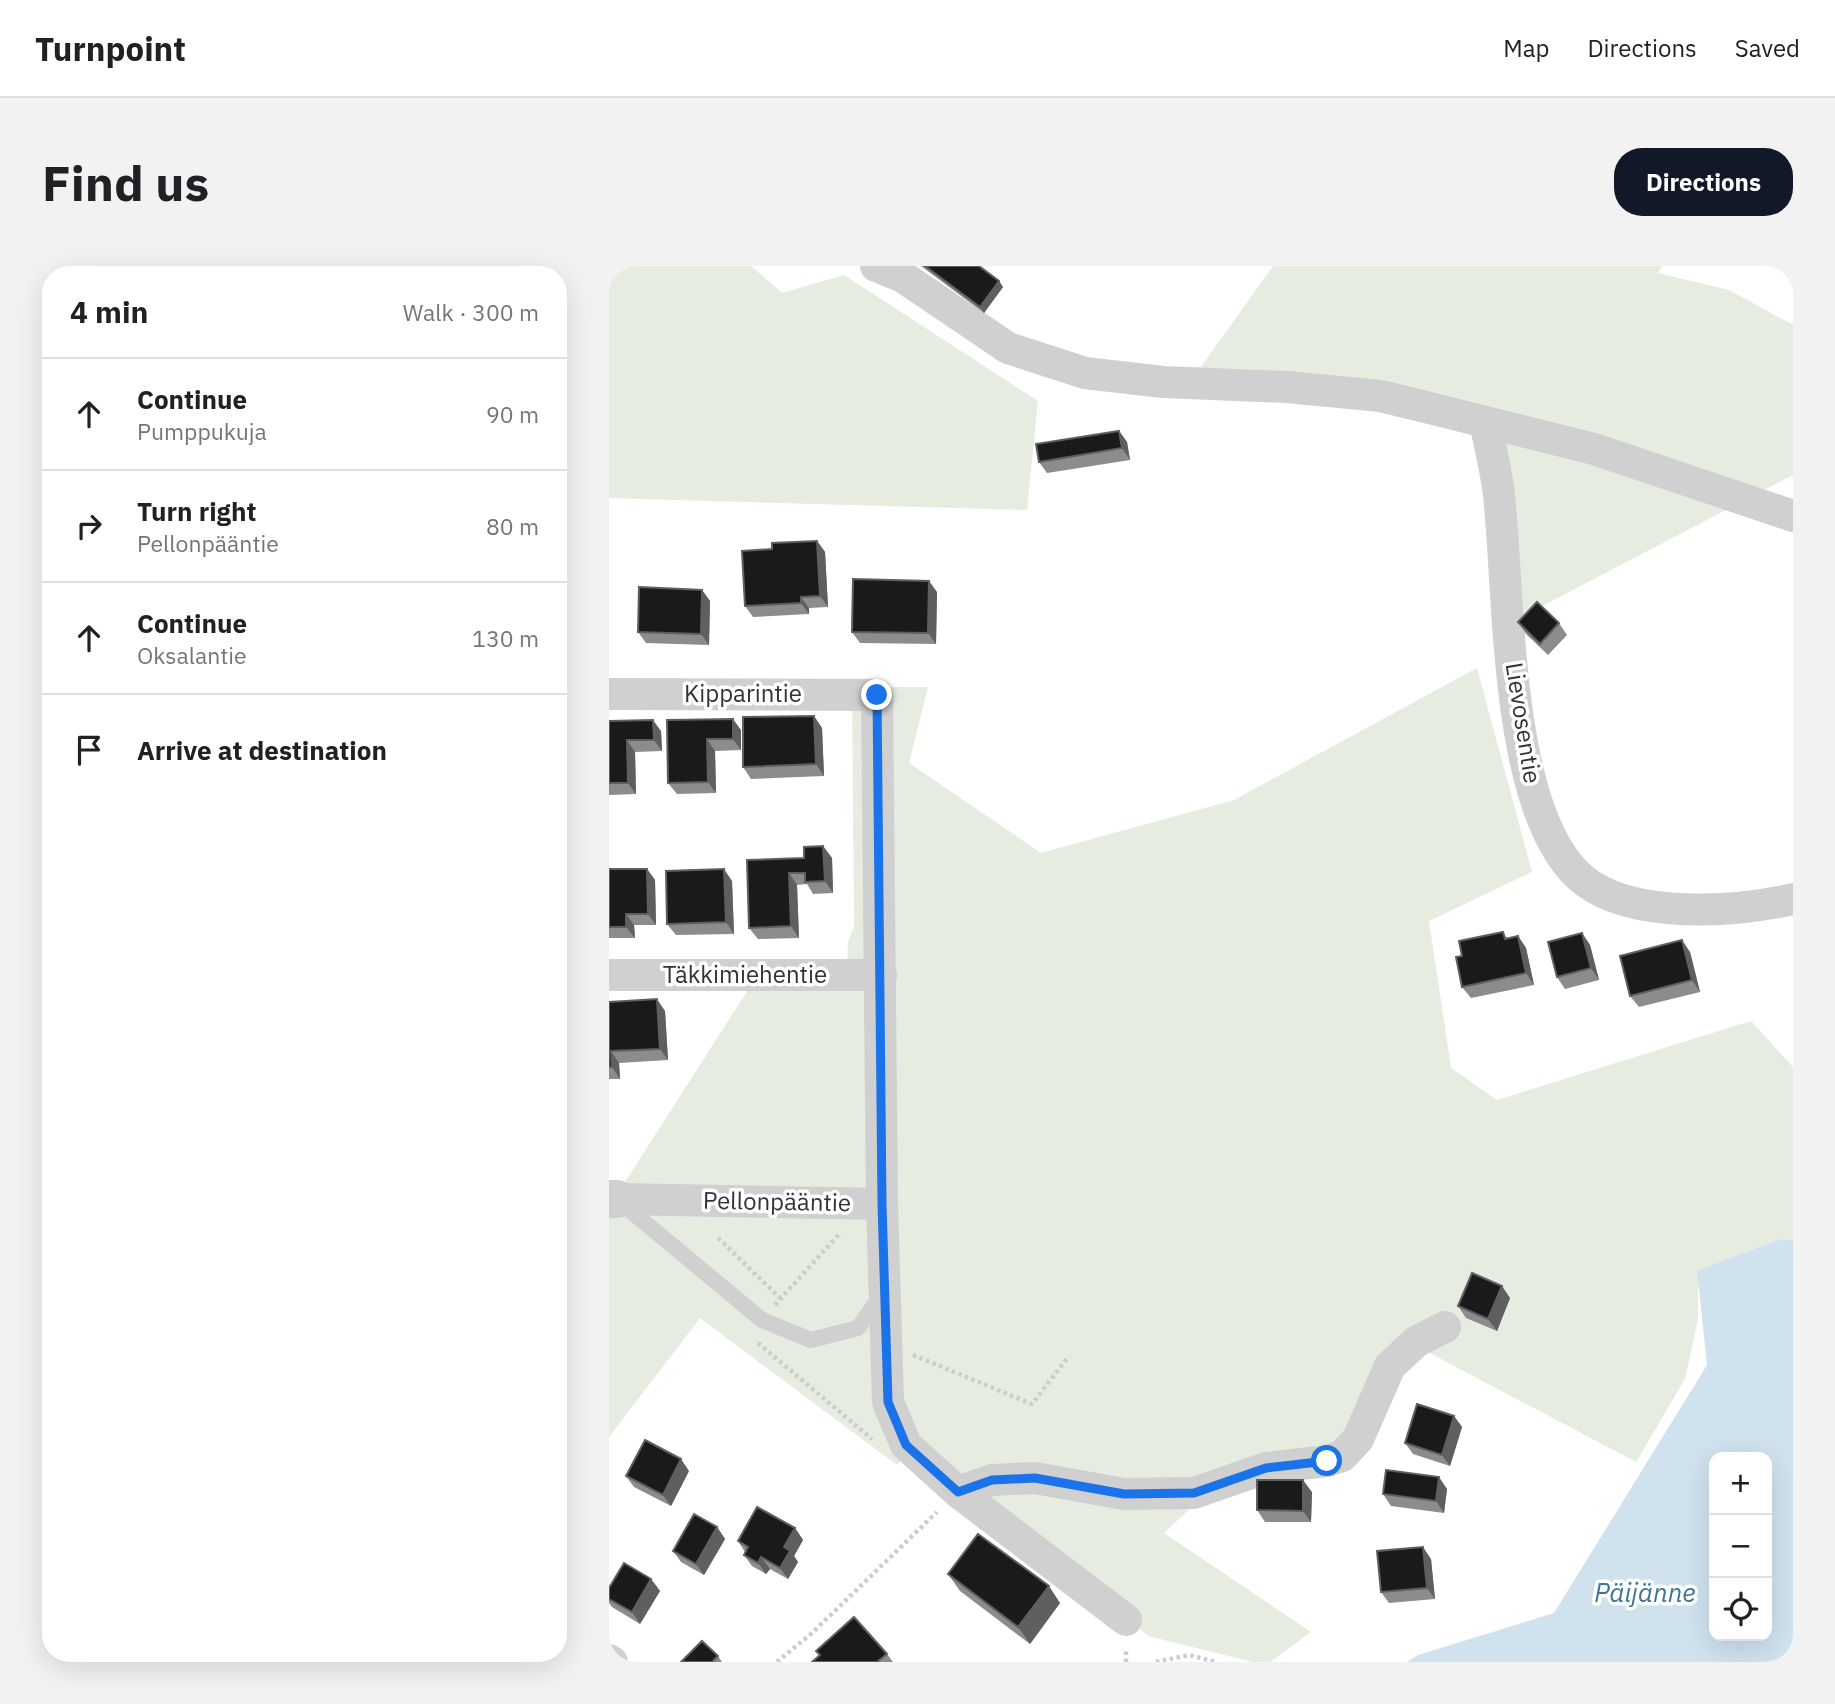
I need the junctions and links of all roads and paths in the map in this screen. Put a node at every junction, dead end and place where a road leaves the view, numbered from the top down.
1 (876, 266) edge
2 (1485, 422) junction
3 (1793, 516) edge
4 (609, 694) edge
5 (1793, 899) edge
6 (609, 975) edge
7 (881, 975) junction
8 (613, 1199) edge
9 (842, 1203) junction
10 (882, 1204) junction
11 (718, 1238) dead end
12 (885, 1289) junction
13 (781, 1298) junction
14 (762, 1320) junction
15 (1445, 1327) dead end
16 (886, 1344) junction
17 (1069, 1356) dead end
18 (799, 1377) dead end
19 (906, 1445) junction
20 (958, 1492) junction
21 (1126, 1620) dead end
22 (777, 1662) edge
23 (1156, 1662) edge
24 (1216, 1662) edge

1 - 2 street
2 - 3 street
2 - 5 street, Lievosentie
4 - 7 street, Kipparintie
6 - 7 street, Täkkimiehentie
7 - 10 street
8 - 9 street, Pellonpääntie
8 - 14 lane
9 - 10 street, Pellonpääntie
9 - 13 path
10 - 12 street, Pellonpääntie
11 - 13 path
12 - 14 lane
12 - 16 street, Pellonpääntie
13 - 14 path
15 - 20 street
16 - 17 path
16 - 19 street, Pellonpääntie
18 - 19 path
19 - 20 street, Pellonpääntie
20 - 21 street, Pellonpääntie
20 - 22 path
23 - 24 path

